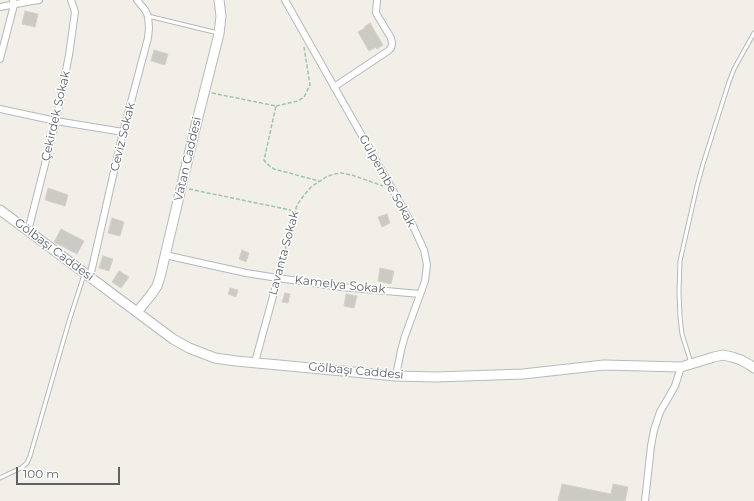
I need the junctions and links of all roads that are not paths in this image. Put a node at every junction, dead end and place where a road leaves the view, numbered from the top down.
1 (39, 0) edge
2 (71, 0) edge
3 (137, 0) edge
4 (219, 0) edge
5 (285, 0) edge
6 (377, 0) edge
7 (13, 2) edge
8 (0, 7) edge
9 (148, 16) junction
10 (754, 33) edge
11 (219, 34) junction
12 (0, 59) edge
13 (334, 87) junction
14 (0, 109) edge
15 (56, 121) junction
16 (123, 132) junction
17 (0, 210) edge
18 (28, 231) junction
19 (165, 255) junction
20 (88, 275) junction
21 (278, 278) junction
22 (420, 294) junction
23 (137, 312) junction
24 (255, 362) junction
25 (691, 364) junction
26 (681, 367) junction
27 (754, 368) edge
28 (396, 376) junction
29 (0, 478) edge
30 (645, 501) edge

1 - 7 street
2 - 15 street, Çekirdek Sokak
3 - 9 street
4 - 11 street, Vatan Caddesi
5 - 13 street, Gülpembe Sokak
6 - 13 street
7 - 8 street
7 - 12 street
9 - 11 lane
9 - 16 street, Ceviz Sokak
10 - 25 lane
11 - 19 street, Vatan Caddesi
13 - 22 street, Gülpembe Sokak
14 - 15 street
15 - 16 street
15 - 18 street, Çekirdek Sokak
16 - 20 street, Ceviz Sokak
17 - 18 street, Gölbaşı Caddesi
18 - 20 street, Gölbaşı Caddesi
19 - 21 street, Kamelya Sokak
19 - 23 street, Vatan Caddesi
20 - 23 street, Gölbaşı Caddesi
20 - 29 lane
21 - 22 street, Kamelya Sokak
21 - 24 street, Lavanta Sokak
22 - 28 street, Gülpembe Sokak
23 - 24 street, Gölbaşı Caddesi
24 - 28 street, Gölbaşı Caddesi
25 - 26 street, Gölbaşı Caddesi
25 - 27 street, Gölbaşı Caddesi
26 - 28 street, Gölbaşı Caddesi
26 - 30 street

